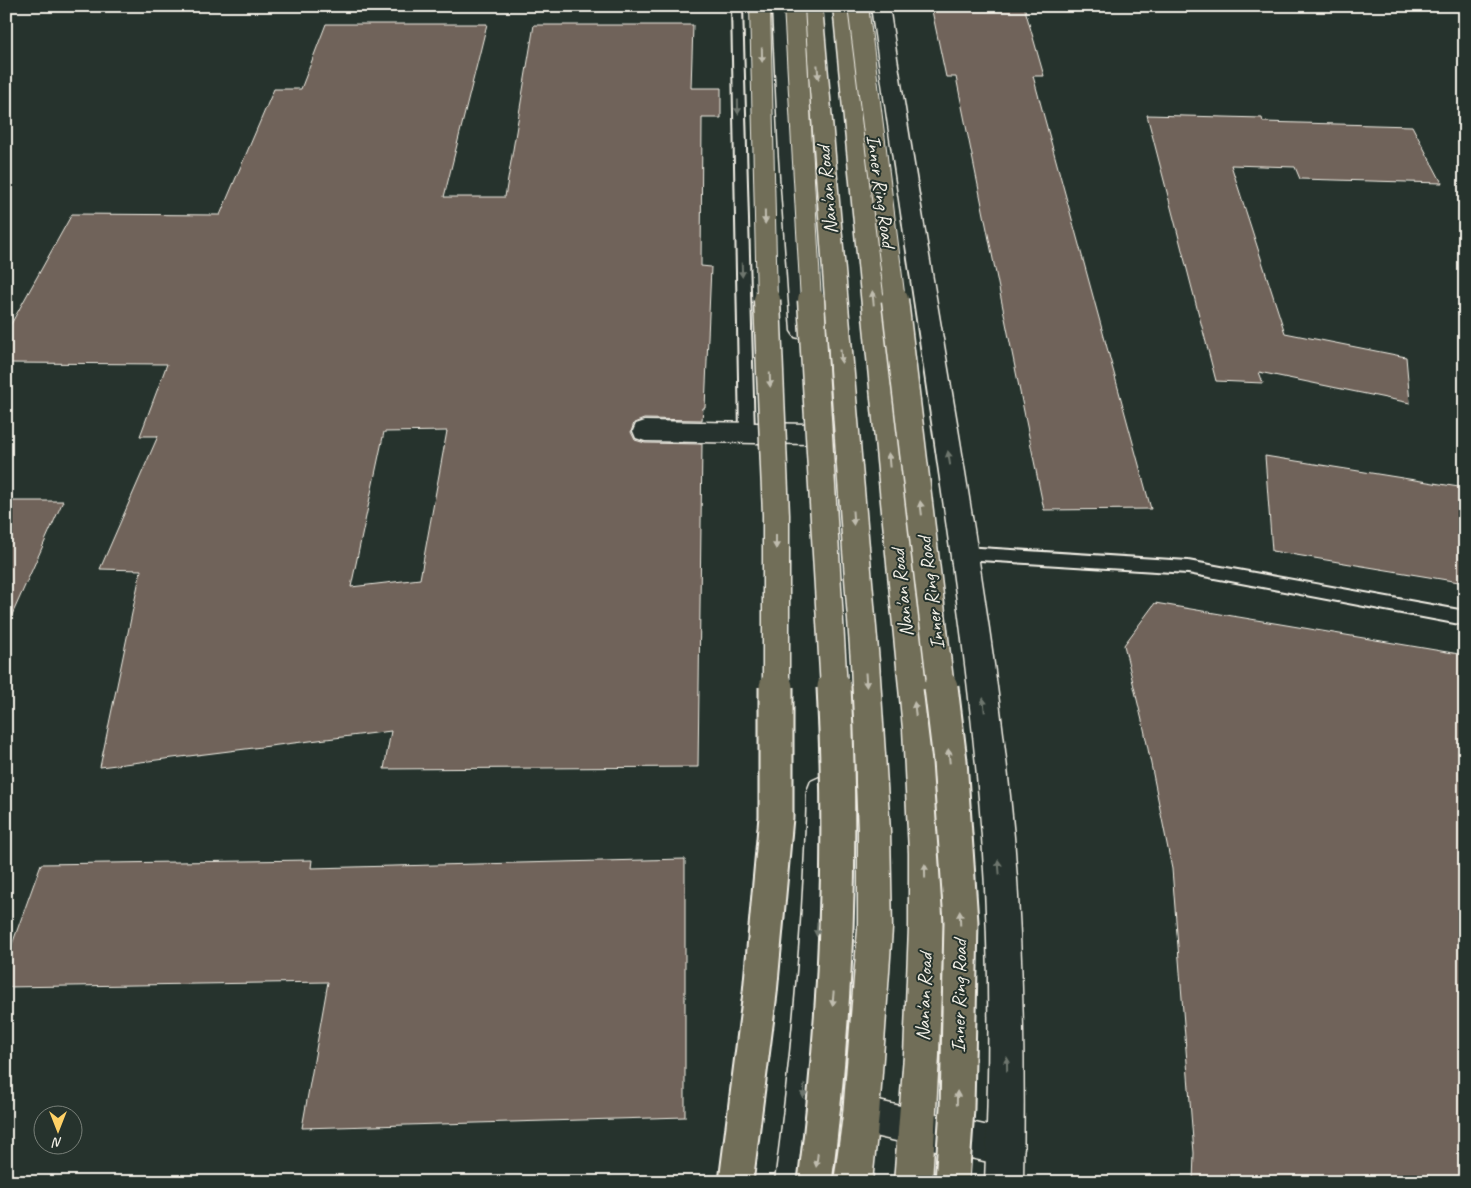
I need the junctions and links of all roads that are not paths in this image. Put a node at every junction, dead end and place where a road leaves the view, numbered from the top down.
1 (737, 6) edge
2 (760, 6) edge
3 (780, 6) edge
4 (794, 6) edge
5 (813, 6) edge
6 (842, 6) edge
7 (858, 6) edge
8 (880, 6) edge
9 (821, 107) junction
10 (789, 156) junction
11 (645, 431) dead end
12 (747, 433) junction
13 (810, 434) junction
14 (964, 553) junction
15 (1465, 618) edge
16 (861, 1115) junction
17 (917, 1128) junction
18 (1005, 1165) edge
19 (736, 1182) edge
20 (794, 1182) edge
21 (815, 1182) edge
22 (853, 1182) edge
23 (913, 1182) edge
24 (952, 1182) edge

1 -> 12 lane
2 -> 19 main road, bridge
3 - 10 main road
4 -> 21 main road, bridge
5 -> 9 main road, Nan'an Road
17 -> 6 main road, Nan'an Road
24 -> 7 main road, Inner Ring Road, bridge
14 -> 8 main road
9 - 10 main road
9 -> 16 main road, Nan'an Road
10 - 13 main road
11 - 12 main road
12 - 13 main road
13 -> 20 main road
14 - 15 lane
18 -> 14 main road
16 - 17 main road
16 - 22 main road, Nan'an Road
17 - 18 main road
17 - 23 main road, Nan'an Road

